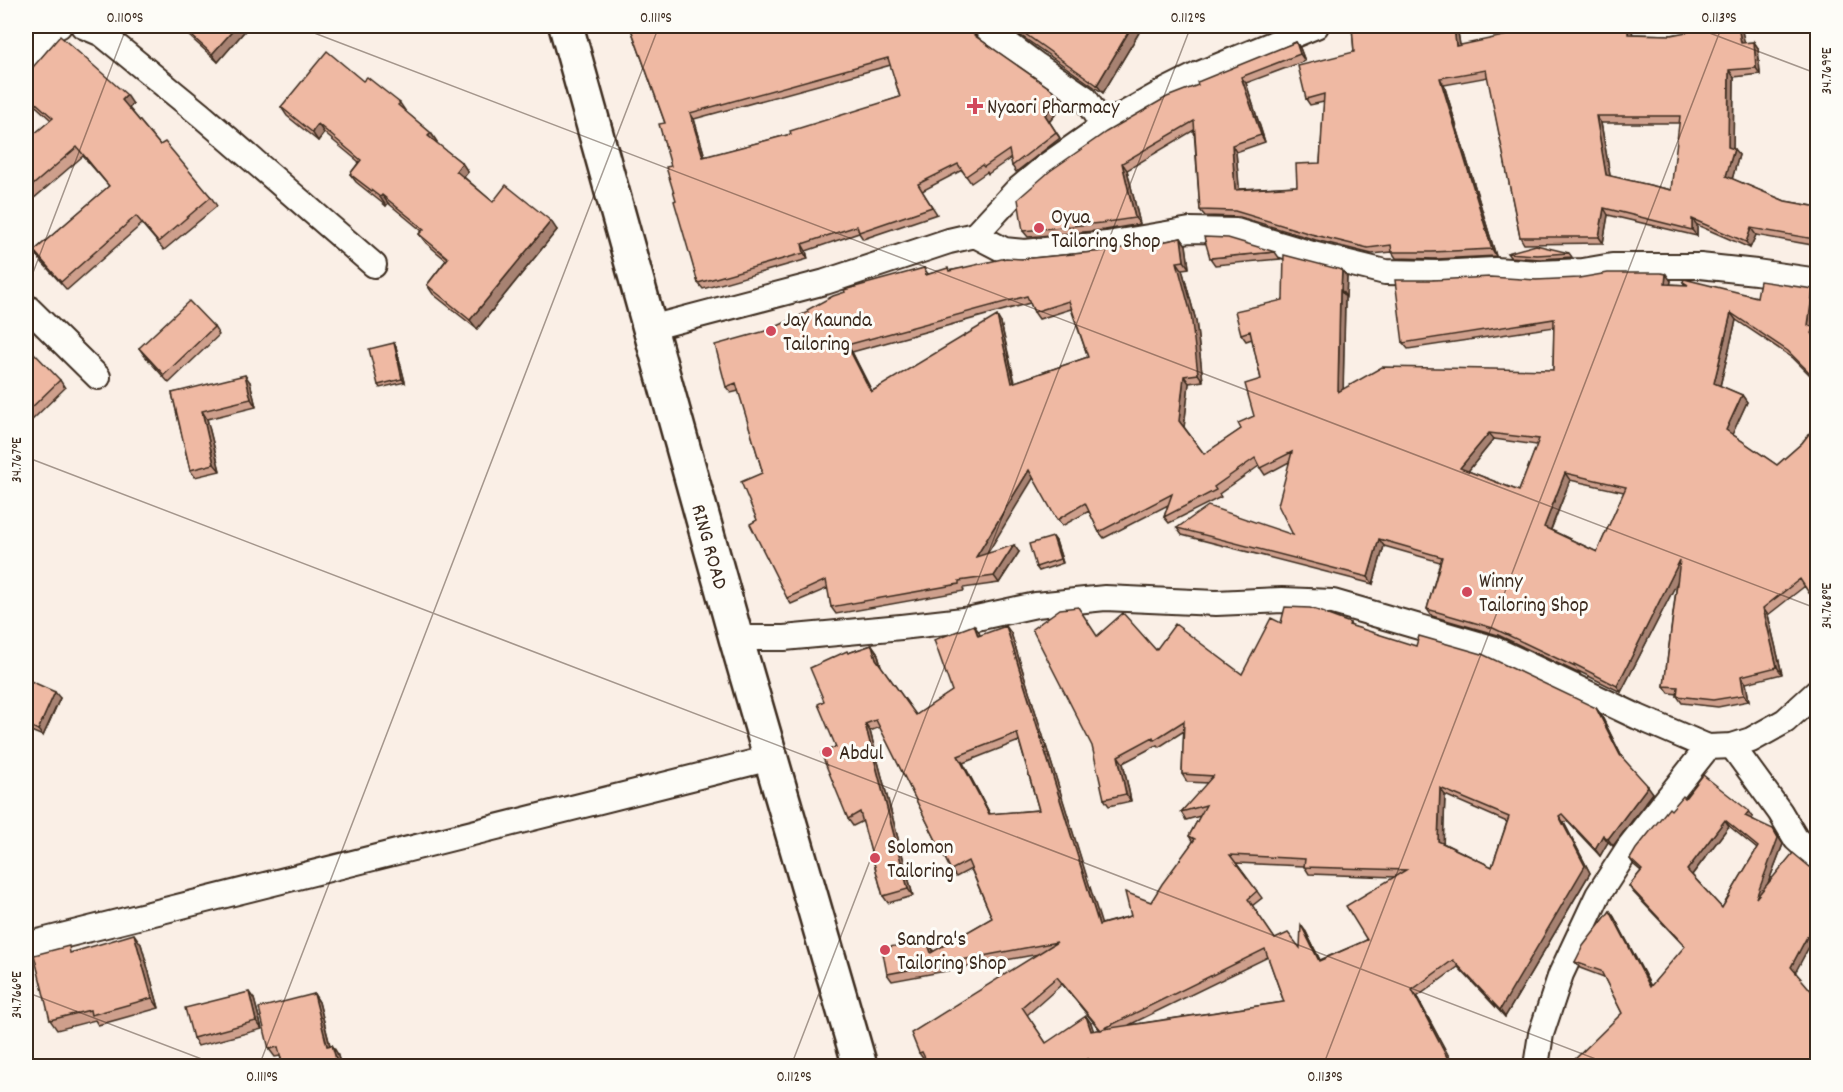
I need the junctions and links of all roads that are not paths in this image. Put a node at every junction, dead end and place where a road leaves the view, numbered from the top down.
1 (58, 26) edge
2 (83, 26) edge
3 (566, 26) edge
4 (986, 26) edge
5 (1316, 26) edge
6 (26, 58) edge
7 (1102, 126) junction
8 (975, 235) junction
9 (374, 265) dead end
10 (1818, 281) edge
11 (26, 306) edge
12 (650, 328) junction
13 (98, 377) dead end
14 (736, 638) junction
15 (1818, 691) edge
16 (1732, 746) junction
17 (1708, 747) junction
18 (771, 758) junction
19 (1818, 859) edge
20 (26, 945) edge
21 (860, 1066) edge
22 (1536, 1066) edge

1 - 6 street
2 - 9 street
3 - 12 main road, RING ROAD
4 - 7 street
5 - 7 street
7 - 8 street
8 - 10 street
8 - 12 street
11 - 13 street
12 - 14 main road, RING ROAD
14 - 17 street
14 - 18 main road, RING ROAD
15 - 16 street
16 - 17 street
16 - 19 street
17 - 22 street
18 - 20 street
18 - 21 main road, RING ROAD

